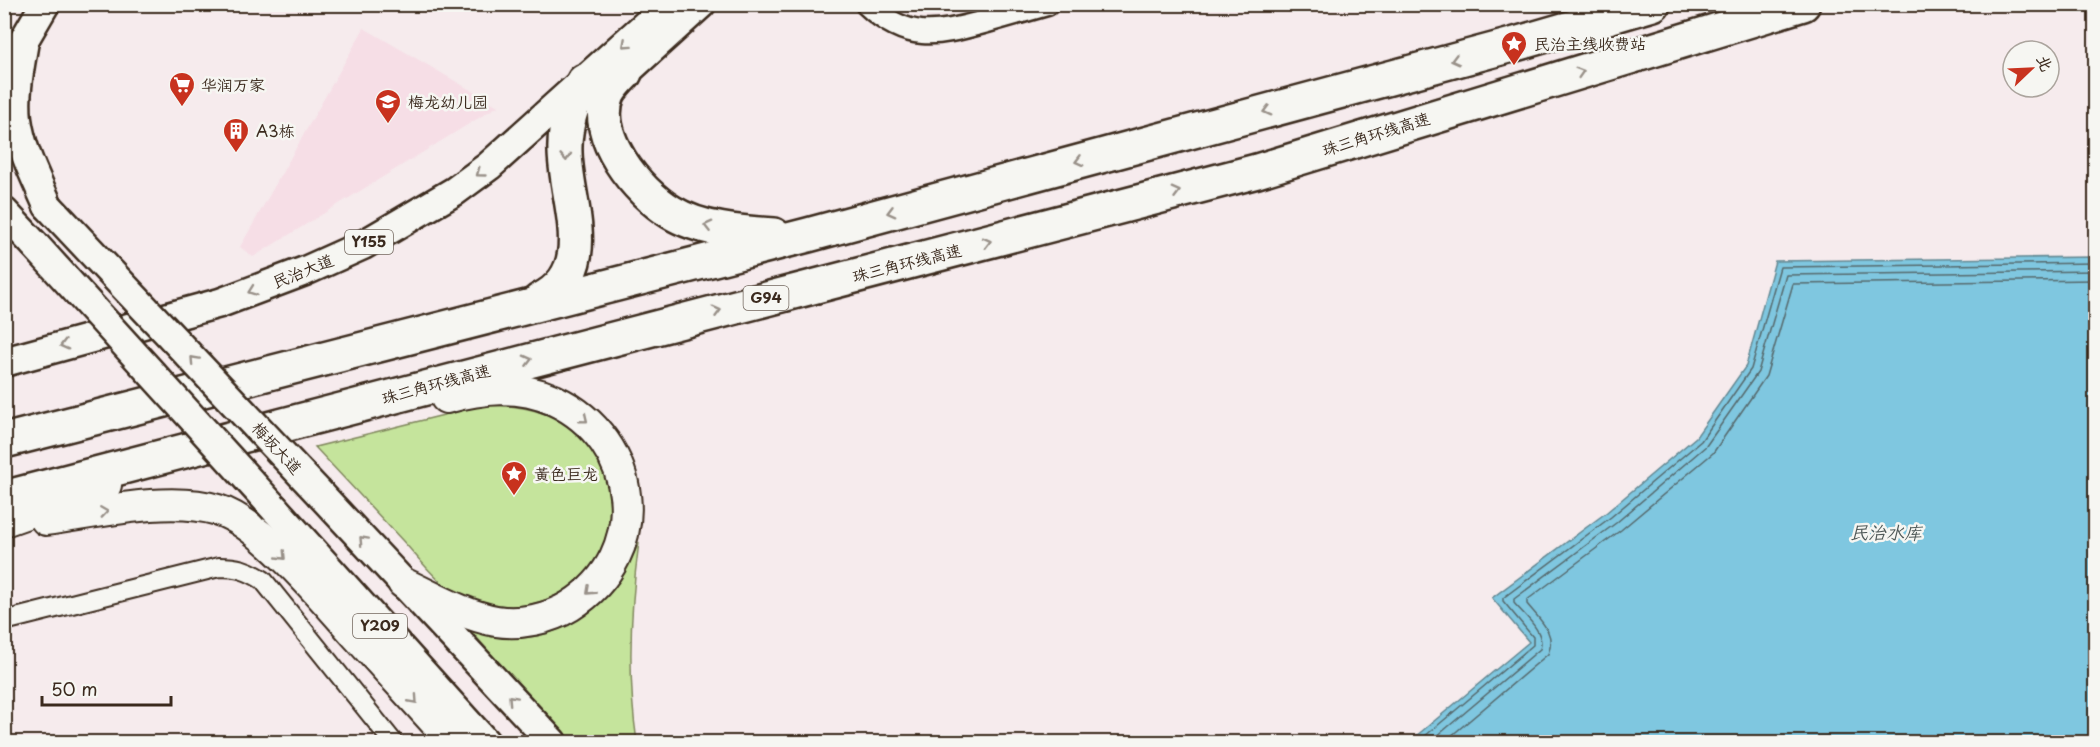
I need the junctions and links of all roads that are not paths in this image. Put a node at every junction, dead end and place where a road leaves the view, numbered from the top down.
1 (45, 4) edge
2 (669, 4) edge
3 (701, 4) edge
4 (867, 4) edge
5 (1047, 4) edge
6 (1653, 4) edge
7 (1803, 4) edge
8 (24, 41) junction
9 (625, 72) joint
10 (4, 74) edge
11 (584, 81) junction
12 (4, 151) edge
13 (48, 206) junction
14 (4, 212) edge
15 (808, 234) junction
16 (530, 305) junction
17 (4, 362) edge
18 (4, 441) edge
19 (4, 498) edge
20 (4, 521) edge
21 (4, 526) edge
22 (403, 583) junction
23 (4, 621) edge
24 (393, 742) edge
25 (453, 742) edge
26 (485, 742) edge
27 (552, 742) edge

1 - 8 main road
2 -> 11 main road, 民治大道 / Y155
3 - 9 main road
4 - 5 street
6 -> 15 highway
19 -> 7 highway, 珠三角环线高速 / G94
8 - 10 main road
8 - 13 main road
15 -> 9 highway
11 -> 16 highway
11 -> 17 main road, 民治大道 / Y155
12 - 13 main road, 梅坂大道
22 -> 13 main road, 梅坂大道 / Y209, bridge
14 - 26 main road, Y209, bridge
15 - 16 highway
16 - 18 highway
20 -> 22 highway
21 -> 25 highway
27 -> 22 main road, 梅坂大道 / Y209
23 - 24 street

